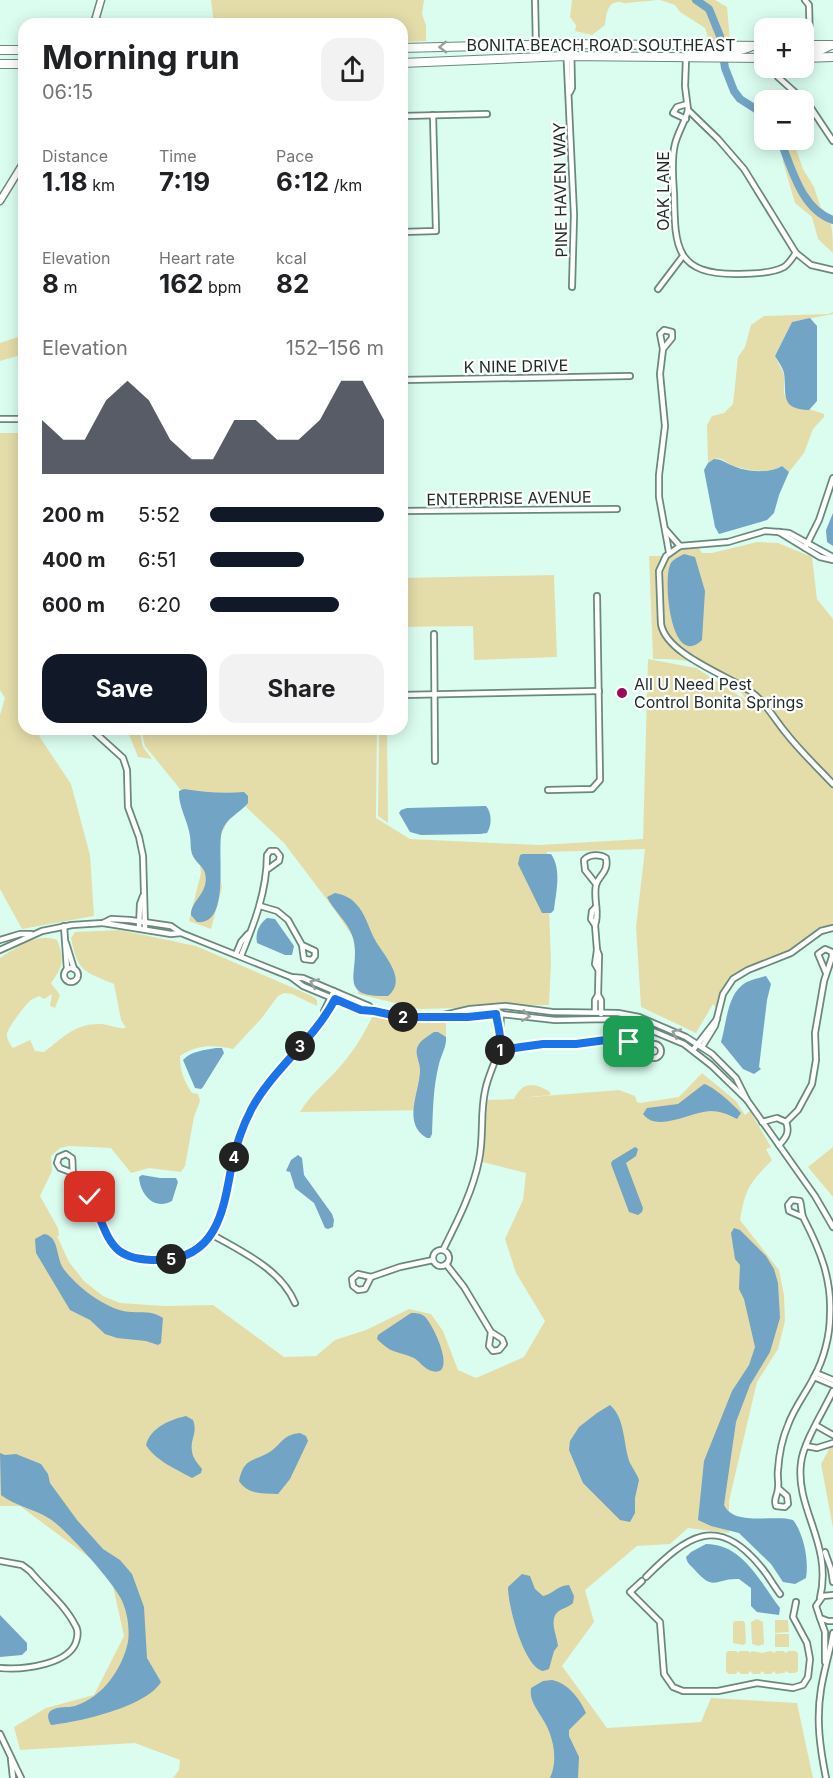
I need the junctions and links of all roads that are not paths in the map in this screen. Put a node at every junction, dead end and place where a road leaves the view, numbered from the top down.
1 (101, 0) edge
2 (535, 0) edge
3 (805, 0) edge
4 (96, 18) edge
5 (808, 18) edge
6 (568, 44) junction
7 (536, 45) junction
8 (832, 45) edge
9 (754, 46) edge
10 (814, 47) edge
11 (408, 48) edge
12 (0, 50) edge
13 (18, 50) edge
14 (711, 52) junction
15 (730, 52) junction
16 (569, 56) junction
17 (754, 56) edge
18 (685, 57) junction
19 (833, 57) edge
20 (814, 58) edge
21 (408, 63) edge
22 (0, 64) edge
23 (18, 64) edge
24 (779, 78) edge
25 (688, 107) junction
26 (488, 114) dead end
27 (433, 115) junction
28 (408, 116) edge
29 (686, 119) junction
30 (830, 133) edge
31 (833, 141) edge
32 (18, 172) edge
33 (0, 201) edge
34 (408, 232) edge
35 (796, 253) junction
36 (683, 256) junction
37 (833, 270) edge
38 (572, 287) dead end
39 (658, 289) dead end
40 (663, 349) dead end
41 (630, 376) dead end
42 (408, 380) edge
43 (0, 419) edge
44 (18, 419) edge
45 (833, 478) edge
46 (617, 509) dead end
47 (408, 511) edge
48 (666, 530) junction
49 (680, 546) junction
50 (806, 546) junction
51 (669, 552) junction
52 (833, 559) edge
53 (597, 596) dead end
54 (434, 634) dead end
55 (598, 691) junction
56 (408, 695) edge
57 (435, 695) junction
58 (98, 735) edge
59 (435, 761) dead end
60 (833, 784) edge
61 (548, 790) dead end
62 (268, 869) dead end
63 (596, 884) junction
64 (143, 896) junction
65 (260, 906) junction
66 (139, 921) junction
67 (146, 922) junction
68 (103, 923) junction
69 (64, 926) junction
70 (139, 928) junction
71 (833, 928) edge
72 (146, 929) junction
73 (181, 933) junction
74 (31, 934) junction
75 (0, 940) edge
76 (303, 945) dead end
77 (0, 950) edge
78 (238, 955) junction
79 (71, 969) dead end
80 (826, 973) junction
81 (291, 977) junction
82 (336, 992) junction
83 (332, 999) junction
84 (498, 1006) junction
85 (374, 1011) junction
86 (598, 1012) junction
87 (499, 1014) junction
88 (447, 1016) junction
89 (595, 1019) junction
90 (601, 1019) junction
91 (700, 1045) junction
92 (647, 1049) dead end
93 (500, 1050) junction
94 (695, 1052) junction
95 (747, 1100) junction
96 (762, 1122) junction
97 (786, 1122) junction
98 (779, 1145) junction
99 (74, 1173) dead end
100 (803, 1217) dead end
101 (833, 1227) edge
102 (211, 1234) junction
103 (443, 1250) junction
104 (433, 1260) junction
105 (446, 1264) junction
106 (371, 1277) dead end
107 (295, 1303) dead end
108 (491, 1332) dead end
109 (815, 1375) junction
110 (833, 1380) edge
111 (833, 1385) edge
112 (833, 1391) edge
113 (816, 1426) junction
114 (833, 1435) edge
115 (833, 1443) edge
116 (806, 1446) junction
117 (778, 1490) dead end
118 (824, 1549) junction
119 (1, 1560) edge
120 (833, 1582) edge
121 (780, 1594) dead end
122 (833, 1595) edge
123 (820, 1598) junction
124 (796, 1602) dead end
125 (820, 1618) junction
126 (833, 1621) edge
127 (833, 1633) edge
128 (0, 1668) edge
129 (825, 1673) junction
130 (0, 1734) edge
131 (10, 1756) junction
132 (833, 1772) edge
133 (826, 1776) edge
134 (13, 1778) edge
135 (21, 1778) edge

1 - 4 street
2 - 7 street
3 - 5 street
6 - 7 main road, BONITA BEACH ROAD SOUTHEAST
6 - 14 main road, BONITA BEACH ROAD SOUTHEAST
6 - 16 street, PINE HAVEN WAY
7 -> 11 main road, BONITA BEACH ROAD SOUTHEAST
8 - 10 main road
9 - 15 main road, BONITA BEACH ROAD SOUTHEAST
12 - 13 main road
14 - 15 main road, BONITA BEACH ROAD SOUTHEAST
14 - 15 main road, BONITA BEACH ROAD SOUTHEAST
14 - 18 main road, BONITA BEACH ROAD SOUTHEAST
15 - 17 main road, BONITA BEACH ROAD SOUTHEAST
16 - 18 main road, BONITA BEACH ROAD SOUTHEAST
16 - 21 main road, BONITA BEACH ROAD SOUTHEAST
16 - 38 street, PINE HAVEN WAY
18 - 25 street
19 - 20 main road
22 - 23 main road
24 - 30 street
25 - 29 street, OAK LANE
25 - 29 street
25 - 35 street
26 - 27 street
27 - 28 street
27 - 34 street
29 - 36 street, OAK LANE
30 - 31 street
32 - 33 street
35 - 36 street
35 - 37 street
36 - 39 street
40 - 48 street
41 - 42 street, K NINE DRIVE
43 - 44 street
45 - 50 street
46 - 47 street, ENTERPRISE AVENUE
48 - 49 street
48 - 51 street
49 - 50 street
49 - 51 street
50 - 52 street
51 - 60 street
53 - 55 street
54 - 57 street
55 - 57 street
55 - 61 street
56 - 57 street
57 - 59 street
58 - 64 street
62 - 65 street
63 - 63 street
63 - 86 street
64 - 66 street
64 - 67 street
65 - 76 street
65 - 78 street
66 - 67 street
66 - 68 street
66 - 70 street
67 - 72 street
67 - 73 street
68 - 69 street
68 - 70 street
69 - 74 street
69 - 79 street
70 - 72 street
71 - 91 street
72 - 73 street
73 - 78 street
74 - 75 street
74 - 77 street
78 - 81 street
80 - 80 street
80 - 97 street
82 -> 81 street
81 - 83 street
82 - 83 street
82 - 85 street
83 - 85 street
83 - 102 street
84 - 86 street
84 - 87 street
84 - 88 street
85 - 88 street
86 - 89 street
86 - 90 street
91 -> 86 street
87 - 88 street
87 -> 89 street
87 - 93 street
89 - 90 street
90 - 94 street
91 - 94 street
91 - 95 street
92 - 93 street
93 - 103 street
94 - 95 street
95 - 96 street
96 - 97 street
96 - 98 street
97 - 98 street
98 - 101 street
99 - 102 street
100 - 109 street
102 - 107 street
103 - 104 street
103 - 105 street
104 - 105 street
104 - 106 street
105 - 108 street
109 - 110 street
109 - 111 street
109 - 117 street
112 - 113 street
113 - 114 street
113 - 116 street
115 - 116 street
116 - 118 street
118 - 120 street
118 - 123 street
119 - 128 street
121 - 124 street
122 - 123 street
123 - 125 street
125 - 126 street
125 - 129 street
127 - 129 street
129 - 133 street
130 - 131 street
131 - 134 street
131 - 135 street
132 - 133 street

